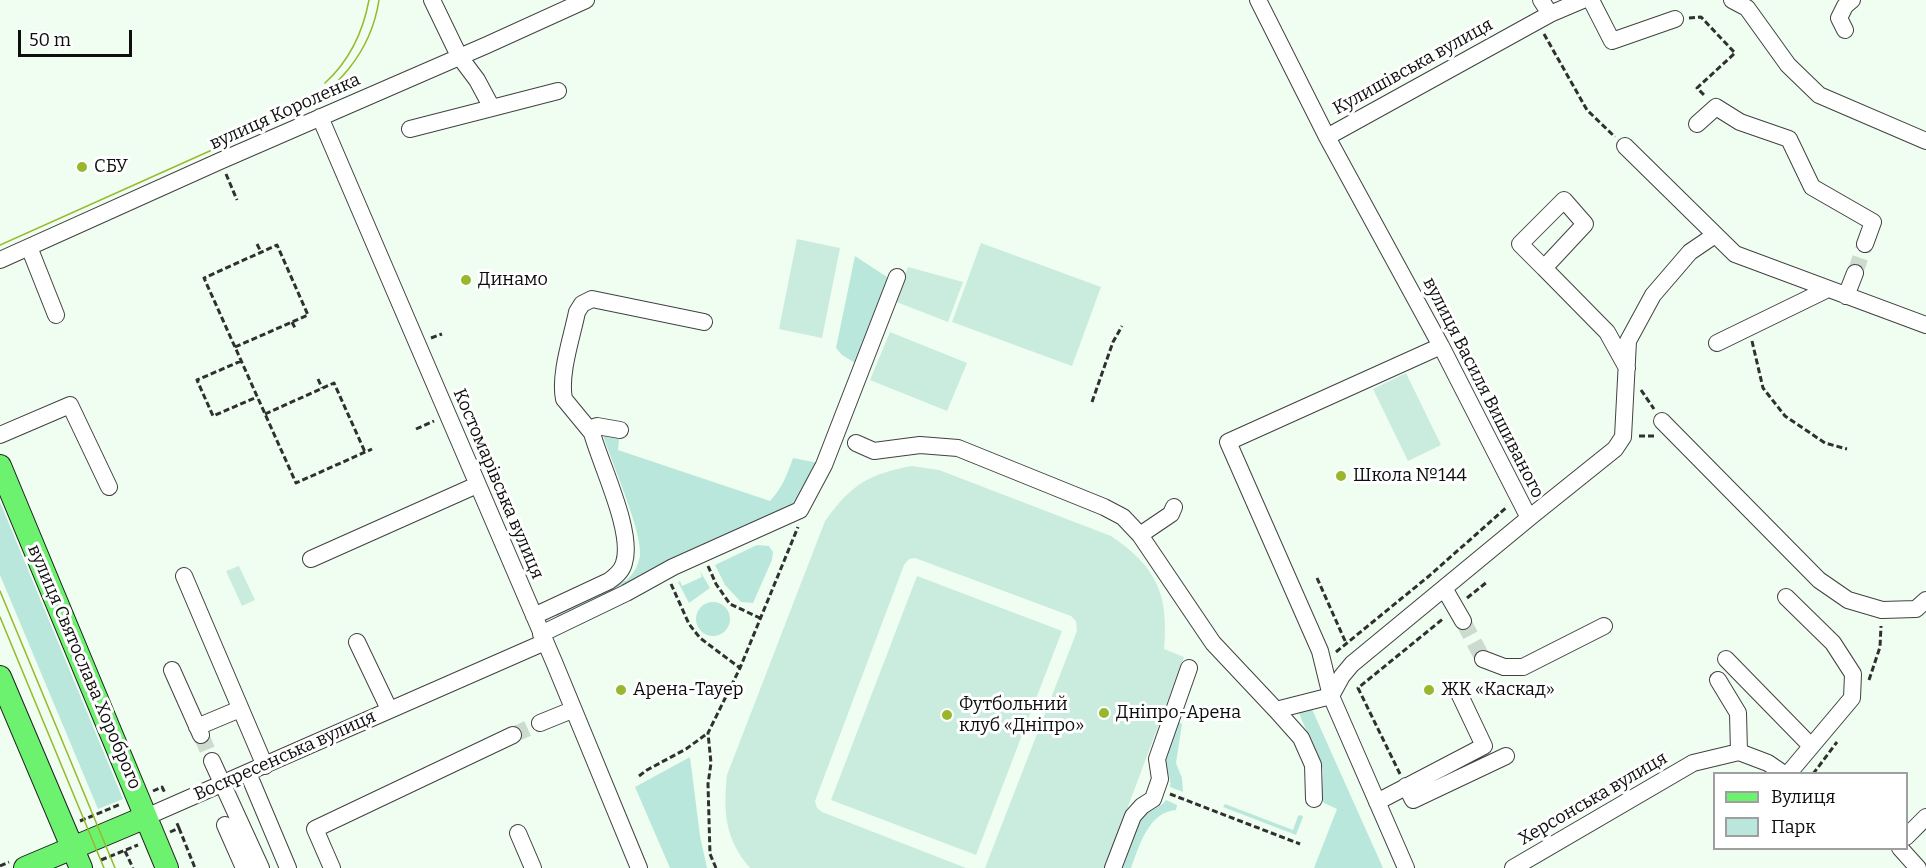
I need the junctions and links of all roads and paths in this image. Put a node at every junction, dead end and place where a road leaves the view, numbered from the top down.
1 (432, 0) edge
2 (586, 0) edge
3 (1258, 0) edge
4 (1583, 0) edge
5 (1591, 0) edge
6 (1732, 0) edge
7 (1852, 0) edge
8 (1543, 12) edge
9 (1675, 19) joint
10 (1845, 30) dead end
11 (459, 56) junction
12 (558, 91) dead end
13 (1716, 107) junction
14 (492, 108) junction
15 (320, 117) junction
16 (1697, 124) dead end
17 (410, 129) dead end
18 (1327, 137) junction
19 (1926, 141) edge
20 (1624, 146) joint
21 (220, 161) junction
22 (237, 200) dead end
23 (1715, 235) junction
24 (257, 244) dead end
25 (1865, 244) tunnel mouth
26 (29, 248) junction
27 (261, 252) junction
28 (0, 260) edge
29 (1544, 268) dead end
30 (1854, 273) tunnel mouth
31 (897, 277) dead end
32 (1828, 289) junction
33 (1846, 296) junction
34 (56, 315) dead end
35 (292, 322) junction
36 (704, 322) dead end
37 (1122, 326) dead end
38 (1926, 326) edge
39 (1749, 328) junction
40 (296, 330) dead end
41 (1717, 343) dead end
42 (1441, 346) junction
43 (235, 347) junction
44 (241, 361) junction
45 (1627, 369) junction
46 (318, 379) dead end
47 (322, 388) junction
48 (257, 397) junction
49 (1092, 402) dead end
50 (265, 414) junction
51 (448, 416) junction
52 (1662, 421) joint
53 (416, 429) dead end
54 (620, 429) dead end
55 (592, 434) junction
56 (0, 435) edge
57 (1676, 435) junction
58 (1623, 437) junction
59 (855, 442) dead end
60 (372, 449) dead end
61 (1847, 449) dead end
62 (365, 452) junction
63 (0, 466) edge
64 (477, 484) junction
65 (109, 488) dead end
66 (1508, 503) dead end
67 (1174, 507) dead end
68 (802, 518) dead end
69 (1529, 518) junction
70 (1140, 535) junction
71 (311, 559) dead end
72 (708, 568) dead end
73 (184, 576) dead end
74 (1317, 578) dead end
75 (1487, 582) dead end
76 (672, 585) dead end
77 (1444, 588) junction
78 (1786, 597) dead end
79 (1926, 600) edge
80 (1459, 615) junction
81 (534, 616) junction
82 (761, 618) junction
83 (1604, 626) dead end
84 (543, 638) junction
85 (357, 642) dead end
86 (1346, 643) junction
87 (1483, 659) dead end
88 (1726, 659) dead end
89 (1322, 662) junction
90 (740, 668) junction
91 (1189, 668) dead end
92 (172, 670) dead end
93 (0, 677) edge
94 (1718, 680) dead end
95 (1456, 689) dead end
96 (1331, 696) junction
97 (240, 709) junction
98 (388, 709) junction
99 (572, 710) junction
100 (1276, 710) junction
101 (540, 723) tunnel mouth
102 (708, 733) junction
103 (513, 735) tunnel mouth
104 (1811, 746) junction
105 (1739, 752) junction
106 (1506, 756) dead end
107 (212, 761) tunnel mouth
108 (265, 766) junction
109 (1396, 767) dead end
110 (1781, 772) edge
111 (1790, 772) edge
112 (248, 773) junction
113 (639, 776) dead end
114 (222, 785) junction
115 (1406, 786) junction
116 (148, 792) dead end
117 (165, 793) dead end
118 (1173, 796) dead end
119 (1314, 799) dead end
120 (125, 802) dead end
121 (1377, 802) junction
122 (146, 817) junction
123 (1926, 817) edge
124 (175, 819) dead end
125 (78, 821) dead end
126 (225, 825) dead end
127 (179, 828) junction
128 (518, 833) dead end
129 (166, 834) dead end
130 (1908, 835) edge
131 (1299, 844) dead end
132 (139, 845) dead end
133 (1901, 850) edge
134 (125, 851) junction
135 (85, 859) edge
136 (25, 868) edge
137 (133, 868) edge
138 (167, 868) edge
139 (195, 868) edge
140 (244, 868) edge
141 (261, 868) edge
142 (288, 868) edge
143 (332, 868) edge
144 (533, 868) edge
145 (639, 868) edge
146 (716, 868) edge
147 (1113, 868) edge
148 (1407, 868) edge
149 (1513, 868) edge
150 (1918, 868) edge

1 - 11 street
2 - 11 street, вулиця Короленка
3 - 18 street, вулиця Василя Вишиваного
4 - 8 street, Кулишівська вулиця
5 - 9 street
6 - 19 street
7 - 10 street
8 - 18 street, Кулишівська вулиця
8 - 20 path
9 - 13 path
11 - 14 street
11 - 15 street, вулиця Короленка
12 - 14 street
13 - 16 street
13 - 25 street
14 - 17 street
15 - 21 street, вулиця Короленка
15 - 51 street, Костомарівська вулиця
18 - 42 street, вулиця Василя Вишиваного
20 - 23 street
21 - 22 path
21 - 26 street, вулиця Короленка
23 - 32 street
23 - 45 street
24 - 27 path
26 - 28 street, вулиця Короленка
26 - 34 street
27 - 35 path
27 - 43 path
29 - 45 street
30 - 33 street
31 - 84 street, Воскресенська вулиця
32 - 33 street
32 - 39 street
33 - 38 street
35 - 40 path
35 - 43 path
36 - 55 street
37 - 49 path
39 - 41 street
39 - 61 path
42 - 69 street, вулиця Василя Вишиваного
42 - 89 street
43 - 44 path
44 - 48 path
44 - 48 path
45 - 52 path
45 - 58 street
46 - 47 path
47 - 50 path
47 - 62 path
48 - 50 path
50 - 62 path
51 - 53 path
51 - 64 street, Костомарівська вулиця
52 - 57 street
54 - 55 street
55 - 81 street
56 - 65 street
57 - 58 path
57 - 79 street
58 - 69 street
59 - 70 street
60 - 62 path
63 - 122 main road, вулиця Святослава Хороброго
64 - 71 street
64 - 81 street, Костомарівська вулиця
66 - 86 path
67 - 70 street
68 - 82 path
69 - 77 street, вулиця Василя Вишиваного
70 - 100 street
72 - 82 path
73 - 97 street
74 - 86 path
75 - 80 path
76 - 90 path
77 - 80 street
77 - 96 street, вулиця Василя Вишиваного
78 - 104 street
80 - 109 path
81 - 84 street, Костомарівська вулиця
82 - 90 path
83 - 87 street
84 - 98 street, Воскресенська вулиця
84 - 99 street, Костомарівська вулиця
85 - 98 street
86 - 89 path
88 - 104 street
89 - 96 street
90 - 102 path
91 - 147 street
92 - 97 street
93 - 135 main road
94 - 105 street
95 - 115 street
96 - 100 street
96 - 121 street
97 - 108 street
98 - 108 street, Воскресенська вулиця
99 - 101 street
99 - 145 street, Костомарівська вулиця
100 - 119 street
102 - 113 path
102 - 146 path
103 - 143 street
104 - 111 street
105 - 110 street
105 - 149 street, Херсонська вулиця
106 - 115 street
107 - 114 street
108 - 112 street, Воскресенська вулиця
112 - 114 street, Воскресенська вулиця
112 - 142 street
114 - 122 street, Воскресенська вулиця
114 - 141 street
115 - 121 street
116 - 117 path
118 - 131 path
120 - 125 path
121 - 148 street
122 - 135 main road, Воскресенська вулиця
122 - 138 main road, вулиця Святослава Хороброго
123 - 130 street
124 - 127 path
126 - 140 street
127 - 129 path
127 - 139 path
128 - 144 street
132 - 134 path
133 - 150 street
134 - 135 path
134 - 137 path
135 - 136 main road, Воскресенська вулиця

